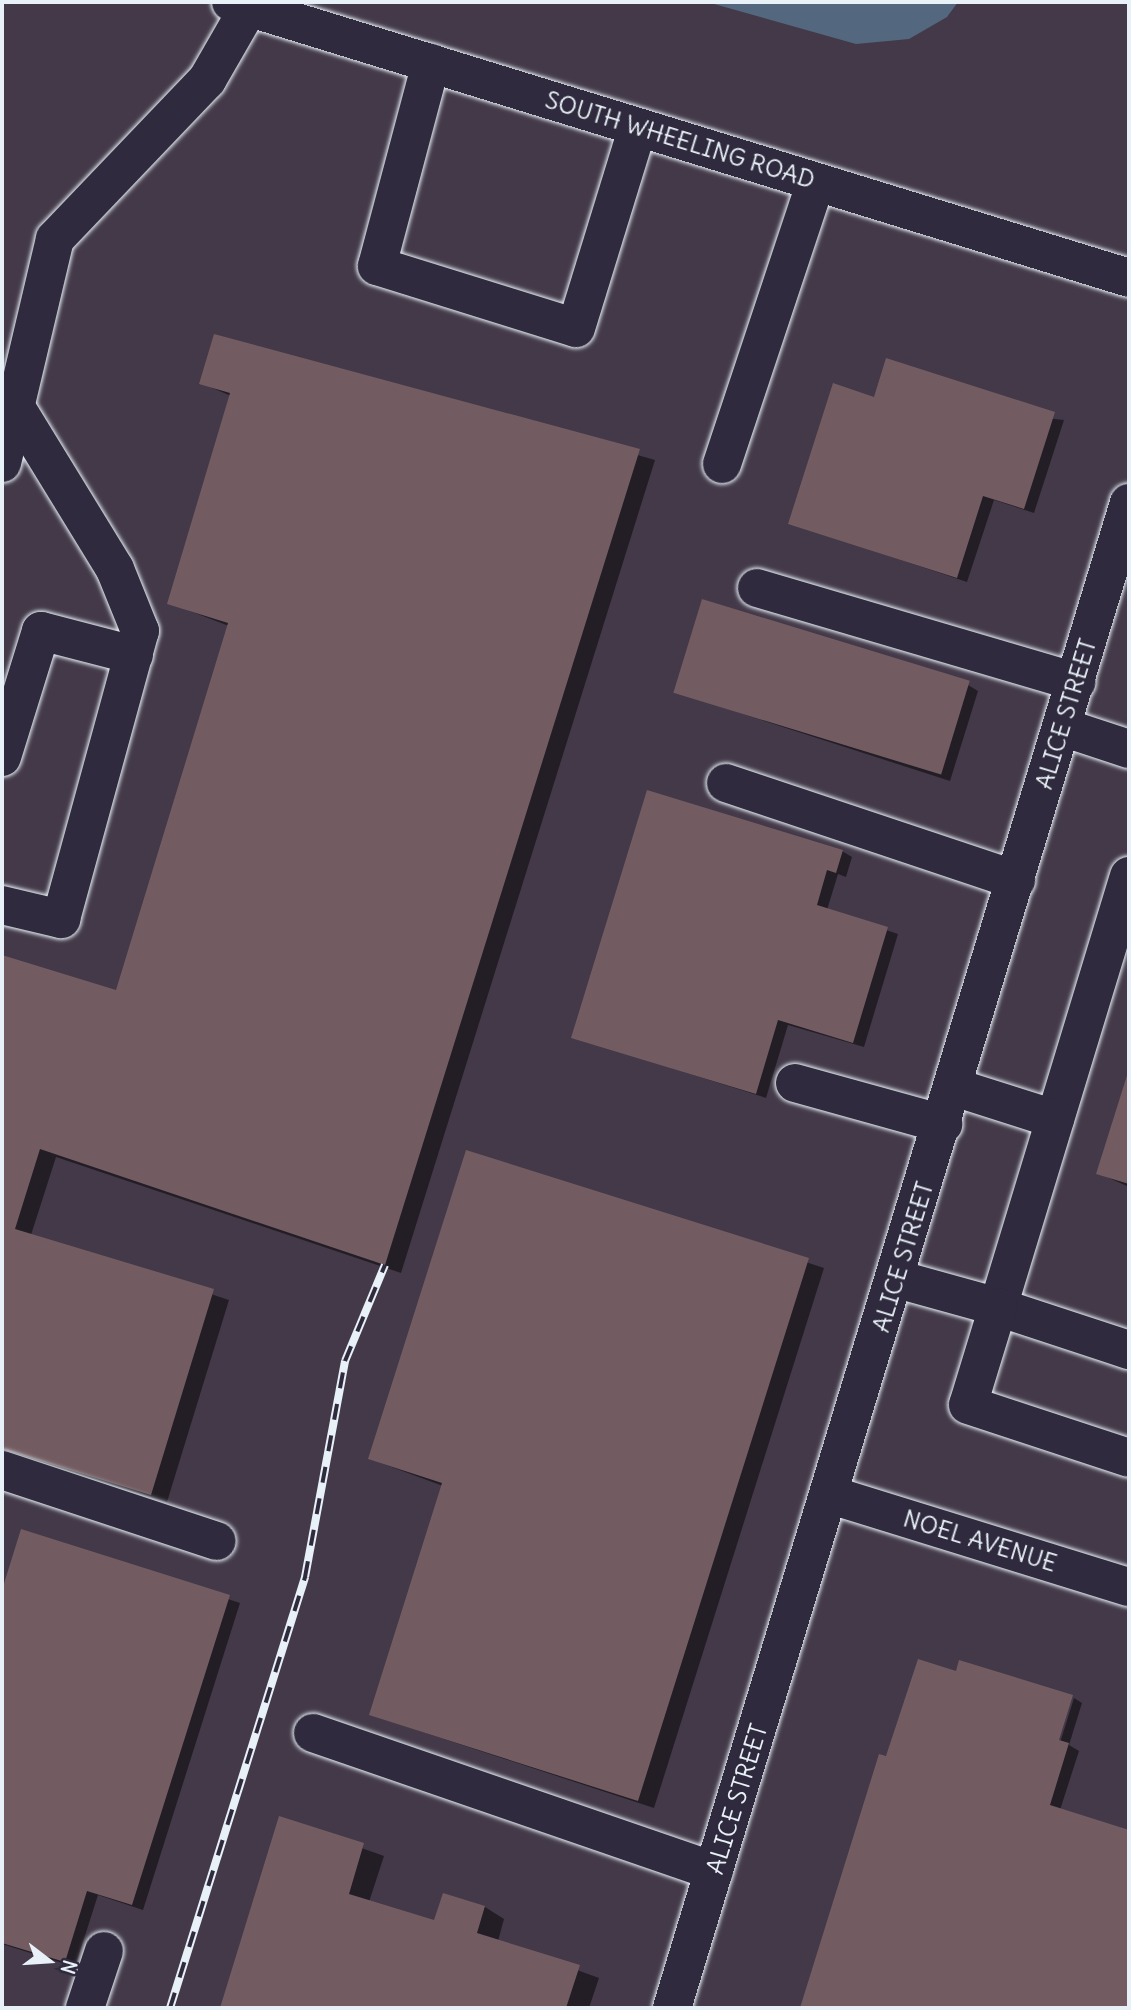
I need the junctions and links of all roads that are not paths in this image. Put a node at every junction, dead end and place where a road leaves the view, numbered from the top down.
1 (240, 4) edge
2 (431, 63) junction
3 (638, 127) junction
4 (816, 182) junction
5 (1129, 278) edge
6 (16, 409) junction
7 (2, 463) edge
8 (722, 464) dead end
9 (1128, 514) edge
10 (757, 588) dead end
11 (134, 655) junction
12 (1076, 682) junction
13 (1062, 727) junction
14 (1129, 749) edge
15 (2, 757) edge
16 (726, 783) dead end
17 (1129, 876) edge
18 (1016, 880) junction
19 (2, 905) edge
20 (795, 1083) dead end
21 (954, 1087) junction
22 (1055, 1119) junction
23 (943, 1124) junction
24 (897, 1279) junction
25 (998, 1307) junction
26 (1129, 1350) edge
27 (1129, 1458) edge
28 (2, 1470) edge
29 (831, 1495) junction
30 (217, 1541) dead end
31 (1129, 1587) edge
32 (313, 1734) dead end
33 (714, 1871) junction
34 (104, 1951) dead end
35 (85, 2008) edge
36 (671, 2008) edge

1 - 2 street, SOUTH WHEELING ROAD
1 - 6 street
2 - 3 street, SOUTH WHEELING ROAD
2 - 3 street
3 - 4 street, SOUTH WHEELING ROAD
4 - 5 street, SOUTH WHEELING ROAD
4 - 8 street
6 - 7 street
6 - 11 street
9 - 12 street, ALICE STREET
10 - 12 street
11 - 15 street
11 - 19 street
12 - 13 street, ALICE STREET
13 - 14 street
13 - 18 street, ALICE STREET
16 - 18 street
17 - 22 street
18 - 21 street, ALICE STREET
20 - 23 street
21 - 22 street
21 - 23 street, ALICE STREET
22 - 25 street
23 - 24 street, ALICE STREET
24 - 25 street
24 - 29 street, ALICE STREET
25 - 26 street
25 - 27 street
28 - 30 street
29 - 31 street, NOEL AVENUE
29 - 33 street, ALICE STREET
32 - 33 street
33 - 36 street, ALICE STREET
34 - 35 street

